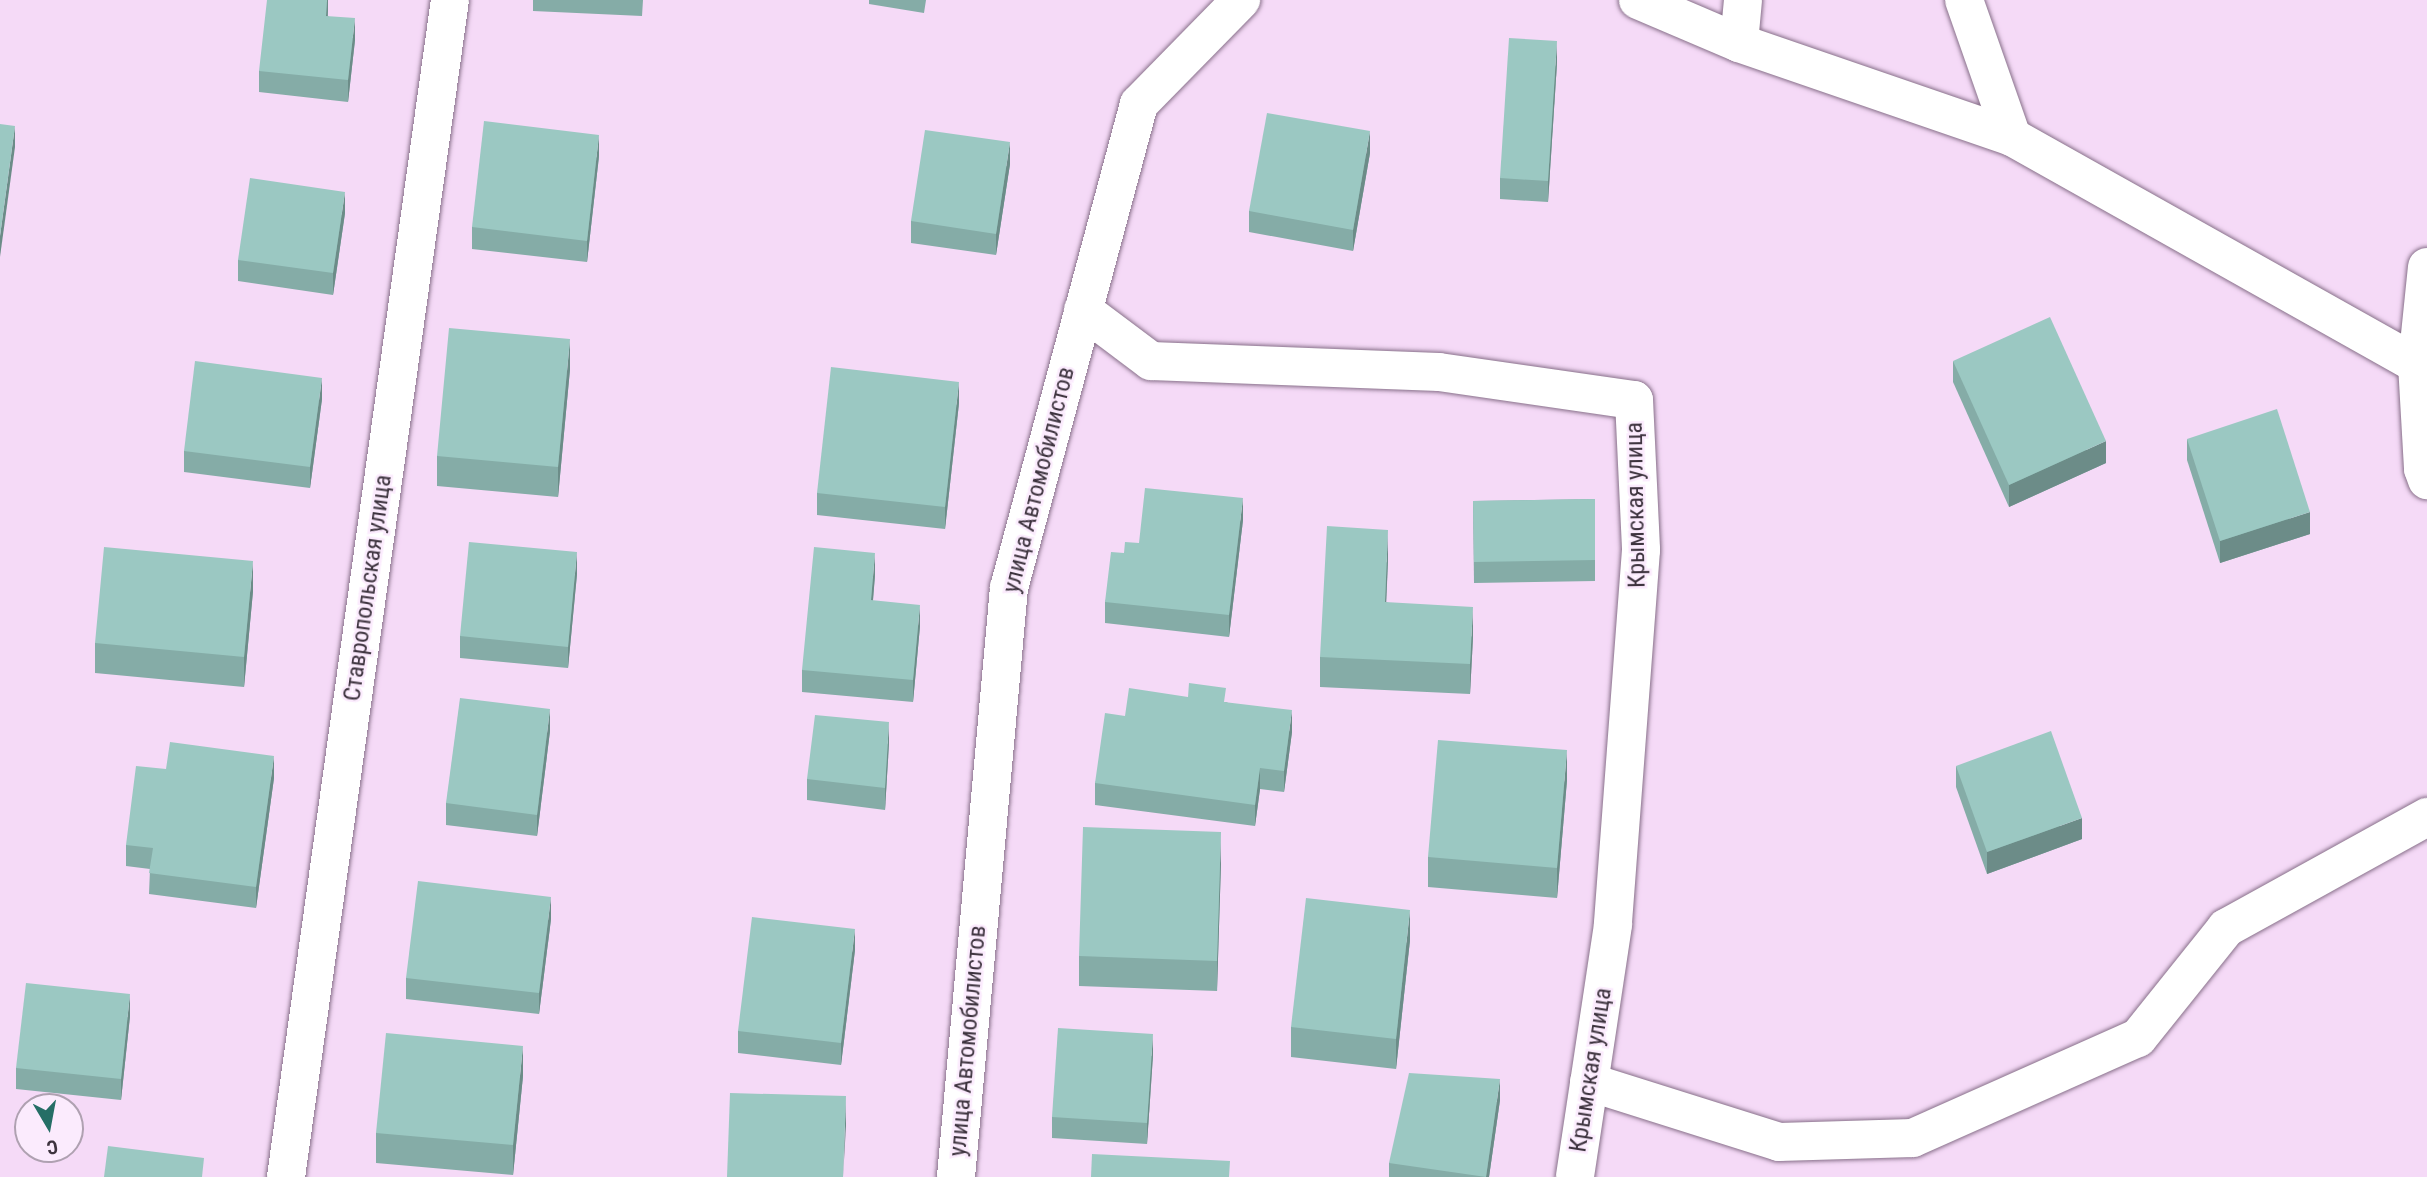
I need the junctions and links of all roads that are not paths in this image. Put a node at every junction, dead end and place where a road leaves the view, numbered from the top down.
1 (450, 0) edge
2 (1241, 0) edge
3 (1638, 0) edge
4 (1743, 0) edge
5 (1964, 0) edge
6 (1739, 43) junction
7 (2012, 137) junction
8 (2427, 267) edge
9 (1083, 310) junction
10 (2417, 364) junction
11 (2427, 480) edge
12 (2427, 817) edge
13 (1589, 1082) junction
14 (286, 1177) edge
15 (956, 1177) edge
16 (1574, 1177) edge

1 - 14 street, Ставропольская улица
2 - 9 street, улица Автомобилистов
3 - 6 street
4 - 6 street
5 - 7 street
6 - 7 street
7 - 10 street
8 - 10 street
9 - 13 street, Крымская улица
9 - 15 street, улица Автомобилистов
10 - 11 street
12 - 13 street
13 - 16 street, Крымская улица

